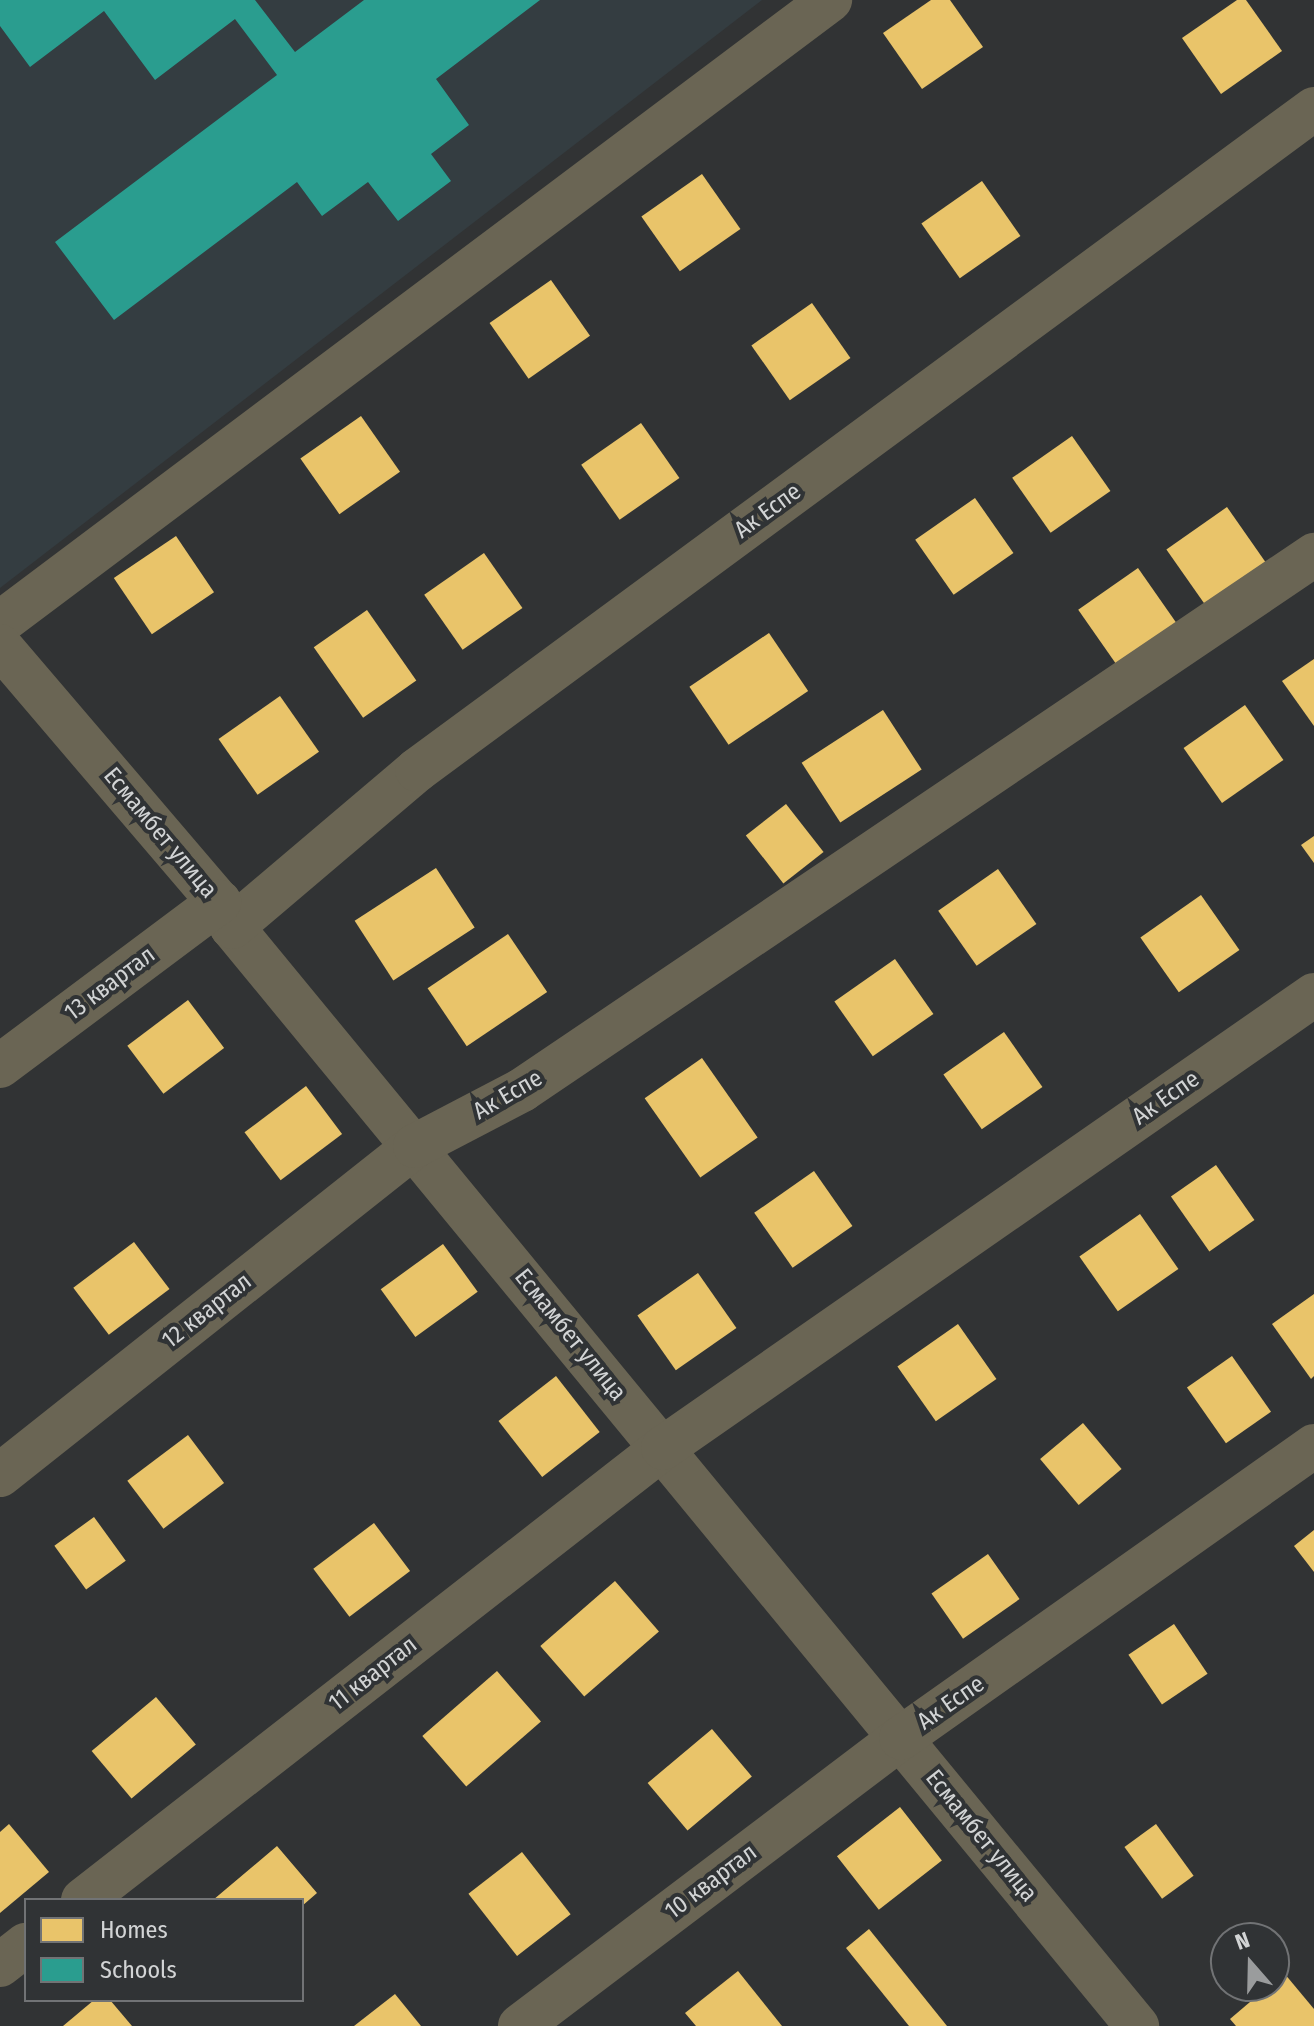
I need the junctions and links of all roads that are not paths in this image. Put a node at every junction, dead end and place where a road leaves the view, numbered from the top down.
1 (830, 0) edge
2 (1314, 109) edge
3 (1314, 555) edge
4 (0, 623) edge
5 (0, 646) edge
6 (226, 915) junction
7 (1314, 995) edge
8 (0, 1066) edge
9 (415, 1146) junction
10 (1314, 1446) edge
11 (663, 1448) junction
12 (0, 1475) edge
13 (901, 1738) junction
14 (86, 1898) edge
15 (24, 1947) edge
16 (0, 1965) edge
17 (520, 2026) edge
18 (1137, 2026) edge

1 - 4 street
2 - 6 street, Ак Еспе
3 - 9 street, Ак Еспе
5 - 6 street, Есмамбет улица
6 - 8 street, 13 квартал
6 - 9 street, Есмамбет улица
7 - 11 street, Ак Еспе
9 - 11 street, Есмамбет улица
9 - 12 street, 12 квартал
10 - 13 street, Ак Еспе
11 - 13 street, Есмамбет улица
11 - 14 street, 11 квартал
13 - 17 street, 10 квартал
13 - 18 street, Есмамбет улица
15 - 16 street

